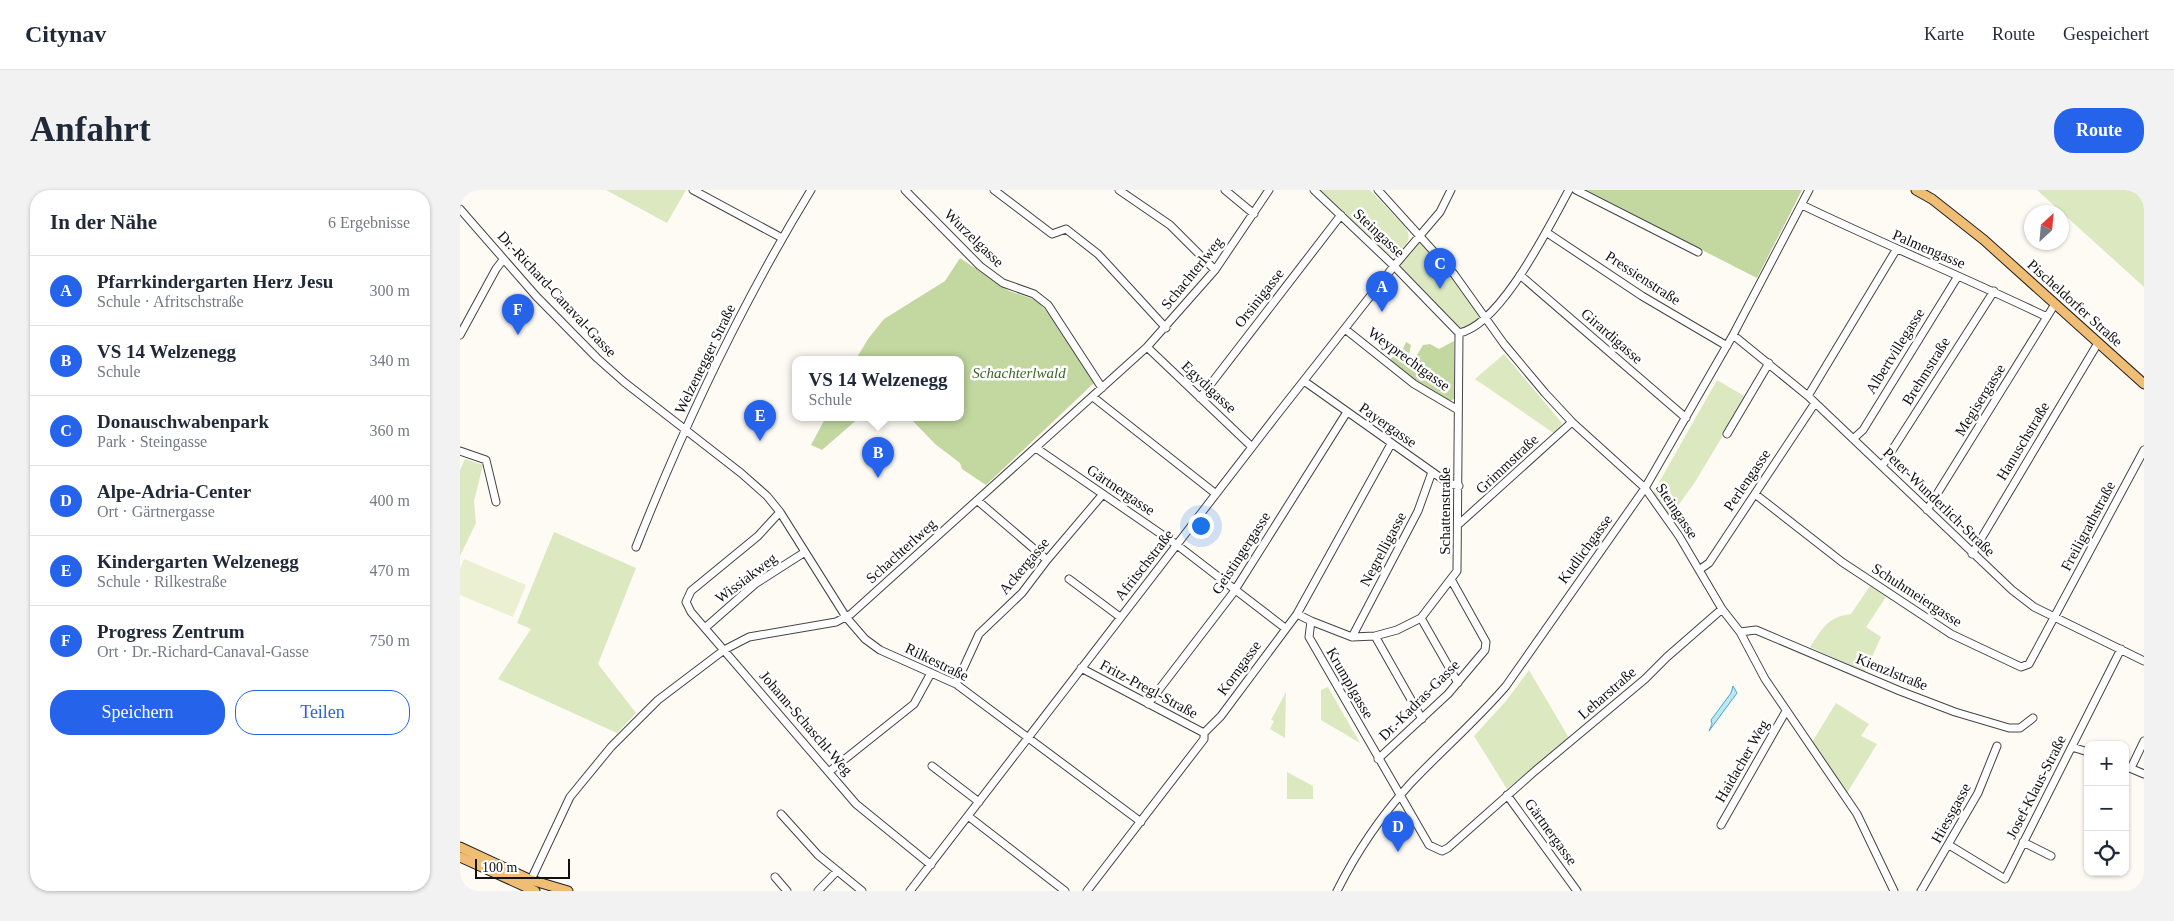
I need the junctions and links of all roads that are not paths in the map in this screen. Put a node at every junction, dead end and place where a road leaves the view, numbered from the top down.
1 (693, 190) edge
2 (811, 190) edge
3 (905, 190) edge
4 (994, 190) edge
5 (1119, 190) edge
6 (1225, 190) edge
7 (1269, 190) edge
8 (1314, 190) edge
9 (1378, 190) edge
10 (1451, 190) edge
11 (1569, 190) edge
12 (1576, 190) edge
13 (1809, 190) edge
14 (1916, 190) edge
15 (1802, 205) junction
16 (460, 210) edge
17 (1254, 214) junction
18 (1341, 215) junction
19 (1546, 232) junction
20 (1421, 235) junction
21 (782, 238) junction
22 (1896, 250) junction
23 (1698, 252) dead end
24 (503, 260) junction
25 (1394, 266) junction
26 (1215, 270) junction
27 (1520, 275) junction
28 (1958, 276) junction
29 (1994, 291) junction
30 (2055, 304) junction
31 (2047, 317) junction
32 (1485, 320) junction
33 (1166, 328) junction
34 (1345, 329) junction
35 (1459, 333) junction
36 (460, 335) edge
37 (1733, 336) junction
38 (2098, 343) junction
39 (1727, 346) junction
40 (1146, 347) junction
41 (1769, 363) junction
42 (1304, 380) junction
43 (2144, 384) edge
44 (1102, 388) junction
45 (1093, 396) junction
46 (1808, 396) junction
47 (1200, 398) junction
48 (1815, 403) junction
49 (1458, 410) junction
50 (1347, 412) junction
51 (1686, 418) junction
52 (1572, 422) junction
53 (686, 429) junction
54 (1727, 434) dead end
55 (1853, 439) junction
56 (1392, 444) junction
57 (1252, 447) junction
58 (1036, 448) junction
59 (2144, 450) edge
60 (460, 451) edge
61 (1882, 466) junction
62 (1432, 472) junction
63 (1459, 486) junction
64 (1645, 488) junction
65 (1103, 494) junction
66 (1216, 494) junction
67 (1755, 494) junction
68 (978, 501) junction
69 (496, 502) dead end
70 (1927, 510) junction
71 (780, 512) junction
72 (1459, 524) junction
73 (1178, 544) junction
74 (636, 547) dead end
75 (805, 552) junction
76 (1972, 554) junction
77 (1047, 560) junction
78 (1700, 570) junction
79 (1069, 579) dead end
80 (1452, 581) junction
81 (1235, 588) junction
82 (1722, 608) junction
83 (1297, 614) junction
84 (2055, 616) junction
85 (846, 617) junction
86 (1120, 617) junction
87 (1421, 618) junction
88 (1311, 621) junction
89 (705, 628) junction
90 (1285, 628) junction
91 (1740, 632) junction
92 (1375, 636) junction
93 (1352, 637) junction
94 (2122, 649) junction
95 (724, 650) junction
96 (2144, 662) edge
97 (1081, 668) junction
98 (931, 673) junction
99 (1458, 683) junction
100 (956, 684) junction
101 (1148, 704) junction
102 (1786, 711) junction
103 (2034, 718) dead end
104 (1422, 719) junction
105 (1204, 733) junction
106 (1028, 737) junction
107 (2144, 741) edge
108 (1997, 746) dead end
109 (2072, 747) junction
110 (2084, 751) edge
111 (1378, 759) junction
112 (2129, 765) edge
113 (932, 766) dead end
114 (2129, 767) edge
115 (830, 771) junction
116 (2144, 774) edge
117 (1400, 795) junction
118 (1506, 795) junction
119 (978, 802) junction
120 (781, 814) dead end
121 (968, 816) junction
122 (1141, 822) junction
123 (1721, 825) dead end
124 (2023, 842) junction
125 (1949, 846) junction
126 (460, 847) edge
127 (2051, 856) dead end
128 (460, 858) edge
129 (931, 865) junction
130 (836, 872) junction
131 (775, 877) dead end
132 (531, 888) edge
133 (568, 891) edge
134 (788, 891) edge
135 (818, 891) edge
136 (862, 891) edge
137 (910, 891) edge
138 (1065, 891) edge
139 (1087, 891) edge
140 (1337, 891) edge
141 (1577, 891) edge
142 (1894, 891) edge
143 (1921, 891) edge

1 - 21 street
2 - 21 street, Welzenegger Straße
3 - 44 street, Wurzelgasse
4 - 33 street
5 - 26 street
6 - 17 street
7 - 17 street, Schachterlweg
8 - 18 street, Steingasse
9 - 20 street, Steingasse
10 - 20 street, Afritschstraße
11 - 19 street
12 - 23 street
13 - 15 street, Kudlichgasse
14 - 30 main road, Pischeldorfer Straße
15 - 22 street, Palmengasse
15 - 37 street, Kudlichgasse
16 - 24 street, Dr.-Richard-Canaval-Gasse
17 - 26 street, Schachterlweg
18 - 25 street, Steingasse
18 - 47 street, Orsinigasse
19 - 27 street
19 - 39 street, Pressienstraße
20 - 25 street, Afritschstraße
20 - 32 street, Steingasse
21 - 53 street, Welzenegger Straße
22 - 28 street, Palmengasse
22 - 46 street
24 - 36 street
24 - 53 street, Dr.-Richard-Canaval-Gasse
25 - 34 street, Afritschstraße
25 - 35 street, Steingasse
26 - 33 street, Schachterlweg
27 - 32 street
27 - 51 street, Girardigasse
28 - 29 street, Palmengasse
28 - 55 street, Albertvillegasse
29 - 31 street, Palmengasse
29 - 61 street, Brehmstraße
30 - 31 street, Megisergasse
30 - 38 main road, Pischeldorfer Straße
31 - 70 street, Megisergasse
32 - 35 street
32 - 52 street, Steingasse
33 - 40 street, Schachterlweg
34 - 42 street, Afritschstraße
34 - 49 street, Weyprechtgasse
35 - 49 street, Schattenstraße
37 - 39 street, Kudlichgasse
37 - 41 street, Peter-Wunderlich-Straße
38 - 43 main road, Pischeldorfer Straße
38 - 76 street, Hanuschstraße
39 - 51 street, Kudlichgasse
40 - 44 street, Schachterlweg
40 - 47 street, Egydigasse
41 - 46 street, Peter-Wunderlich-Straße
41 - 54 street
42 - 50 street, Payergasse
42 - 57 street, Afritschstraße
44 - 45 street, Schachterlweg
45 - 58 street, Schachterlweg
45 - 66 street
46 - 48 street, Peter-Wunderlich-Straße
47 - 57 street, Egydigasse
48 - 55 street, Peter-Wunderlich-Straße
48 - 67 street, Perlengasse
49 - 63 street, Schattenstraße
50 - 56 street, Payergasse
50 - 81 street, Geistingergasse
51 - 64 street, Kudlichgasse
52 - 64 street, Steingasse
52 - 72 street, Grimmstraße
53 - 71 street, Rilkestraße
53 - 74 street, Welzenegger Straße
55 - 61 street, Peter-Wunderlich-Straße
56 - 62 street, Payergasse
56 - 83 street, Korngasse
57 - 66 street, Afritschstraße
58 - 65 street, Gärtnergasse
58 - 68 street, Schachterlweg
59 - 84 street, Freiligrathstraße
60 - 69 street
61 - 70 street, Peter-Wunderlich-Straße
62 - 63 street, Payergasse
62 - 93 street, Negrelligasse
63 - 72 street, Schattenstraße
64 - 78 street, Steingasse
64 - 117 street, Kudlichgasse
65 - 73 street, Gärtnergasse
65 - 77 street, Ackergasse
66 - 73 street, Afritschstraße
67 - 78 street, Perlengasse
67 - 84 street, Schuhmeiergasse
68 - 77 street
68 - 85 street, Schachterlweg
70 - 76 street, Peter-Wunderlich-Straße
71 - 75 street, Rilkestraße
71 - 89 street, Johann-Schaschl-Weg
72 - 80 street, Schattenstraße
73 - 81 street, Gärtnergasse
73 - 86 street, Afritschstraße
75 - 85 street, Rilkestraße
75 - 89 street, Wissiakweg
76 - 84 street, Peter-Wunderlich-Straße
77 - 100 street, Ackergasse
78 - 82 street, Steingasse
79 - 86 street
80 - 87 street, Schattenstraße
80 - 99 street, Dr.-Kadras-Gasse
81 - 90 street, Gärtnergasse
81 - 101 street, Geistingergasse
82 - 91 street, Steingasse
82 - 118 street, Leharstraße
83 - 88 street
83 - 90 street, Korngasse
84 - 94 street, Peter-Wunderlich-Straße
85 - 95 street, Schachterlweg
85 - 98 street, Rilkestraße
86 - 97 street, Afritschstraße
87 - 92 street, Schattenstraße
87 - 99 street
88 - 93 street, Schattenstraße
88 - 111 street, Krumplgasse
89 - 95 street, Johann-Schaschl-Weg
90 - 105 street, Korngasse
91 - 102 street, Steingasse
91 - 103 street, Kienzlstraße
92 - 93 street, Schattenstraße
92 - 104 street
94 - 96 street, Peter-Wunderlich-Straße
94 - 109 street, Josef-Klaus-Straße
95 - 115 street, Johann-Schaschl-Weg
95 - 132 street, Schachterlweg
97 - 101 street, Fritz-Pregl-Straße
97 - 106 street, Afritschstraße
98 - 100 street, Rilkestraße
98 - 115 street
99 - 104 street, Dr.-Kadras-Gasse
100 - 106 street, Rilkestraße
101 - 105 street, Fritz-Pregl-Straße
102 - 123 street, Haidacher Weg
102 - 142 street, Steingasse
104 - 111 street, Dr.-Kadras-Gasse
105 - 122 street, Korngasse
106 - 119 street, Afritschstraße
106 - 122 street, Rilkestraße
107 - 112 street
108 - 125 street, Hiessgasse
109 - 110 street
109 - 124 street, Josef-Klaus-Straße
111 - 117 street, Krumplgasse
113 - 119 street
114 - 116 street
115 - 129 street, Johann-Schaschl-Weg
117 - 118 street, Gärtnergasse
117 - 140 street, Kudlichgasse
118 - 141 street, Gärtnergasse
119 - 121 street, Afritschstraße
120 - 130 street
121 - 129 street, Afritschstraße
121 - 138 street
122 - 139 street, Korngasse
124 - 125 street, Josef-Klaus-Straße
124 - 127 street
125 - 143 street, Hiessgasse
126 - 132 main road
128 - 132 main road
129 - 137 street, Afritschstraße
130 - 135 street
130 - 136 street
131 - 134 street
132 - 133 main road

